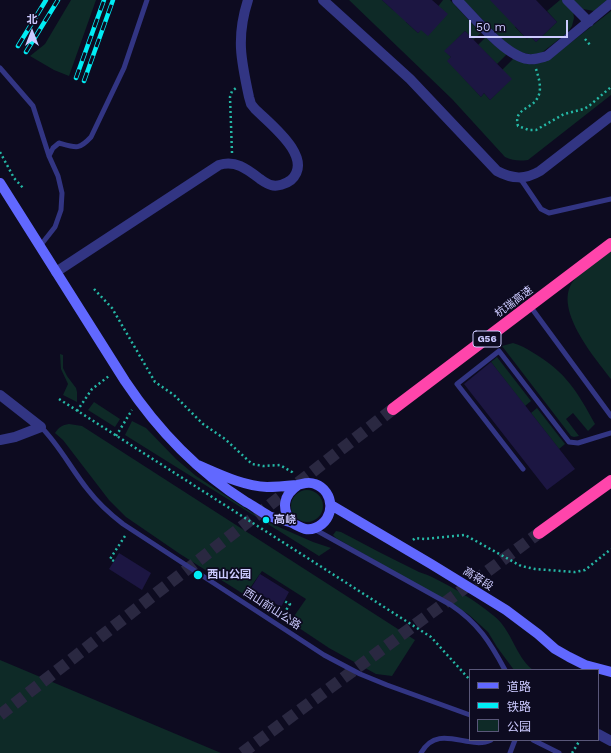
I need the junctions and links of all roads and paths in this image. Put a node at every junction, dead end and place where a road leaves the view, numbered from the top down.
1 (147, 0) edge
2 (248, 0) edge
3 (323, 0) edge
4 (457, 0) edge
5 (567, 0) edge
6 (611, 3) edge
7 (589, 22) junction
8 (534, 59) junction
9 (0, 68) edge
10 (611, 87) edge
11 (230, 104) dead end
12 (611, 116) edge
13 (0, 152) edge
14 (49, 156) junction
15 (232, 164) junction
16 (520, 178) junction
17 (0, 183) edge
18 (24, 189) dead end
19 (611, 199) edge
20 (611, 244) edge
21 (40, 246) junction
22 (56, 272) junction
23 (94, 289) dead end
24 (530, 306) junction
25 (118, 370) junction
26 (0, 395) edge
27 (59, 400) dead end
28 (393, 409) tunnel mouth
29 (131, 410) dead end
30 (77, 411) junction
31 (611, 416) edge
32 (41, 427) junction
33 (611, 433) edge
34 (116, 436) junction
35 (0, 440) edge
36 (198, 465) junction
37 (523, 469) dead end
38 (292, 472) dead end
39 (611, 481) edge
40 (298, 484) junction
41 (331, 505) junction
42 (292, 523) junction
43 (129, 528) junction
44 (314, 528) junction
45 (539, 533) tunnel mouth
46 (406, 549) junction
47 (611, 550) edge
48 (114, 561) dead end
49 (284, 601) dead end
50 (277, 624) junction
51 (504, 669) edge
52 (611, 672) edge
53 (469, 679) edge
54 (469, 715) edge
55 (599, 735) edge
56 (489, 741) edge
57 (515, 741) edge
58 (535, 741) edge
59 (579, 741) edge
60 (611, 741) edge
61 (421, 753) edge
62 (510, 753) edge
63 (559, 753) edge
64 (572, 753) edge

1 - 14 lane
2 - 15 street
3 - 16 street
4 - 8 street
5 - 7 street
6 - 7 street
7 - 8 street
8 - 10 path
9 - 14 lane
11 - 15 path
12 - 16 street
13 - 18 path
14 - 21 lane
15 - 22 street
16 - 19 lane
17 - 21 main road
20 - 24 highway, 杭瑞高速 / G56
21 - 22 main road
22 - 25 main road
23 - 38 path
24 - 28 highway, 杭瑞高速 / G56
24 - 31 lane
25 - 30 path
25 - 36 main road
26 - 32 street
27 - 30 path
29 - 34 path
30 - 34 path
32 - 35 street
32 - 43 lane, 西山前山公路
33 - 37 lane
34 - 53 path
36 - 40 main road
36 - 42 main road
39 - 45 highway
40 - 41 main road
40 - 42 main road
41 - 44 main road
41 - 46 main road, 高蒋段
42 - 44 main road
43 - 48 path
43 - 50 lane, 西山前山公路
44 - 51 lane
46 - 47 path
46 - 52 main road, 高蒋段
49 - 50 path
50 - 54 lane, 西山前山公路
55 - 60 street
56 - 61 lane
57 - 62 lane
58 - 63 lane
59 - 64 path

